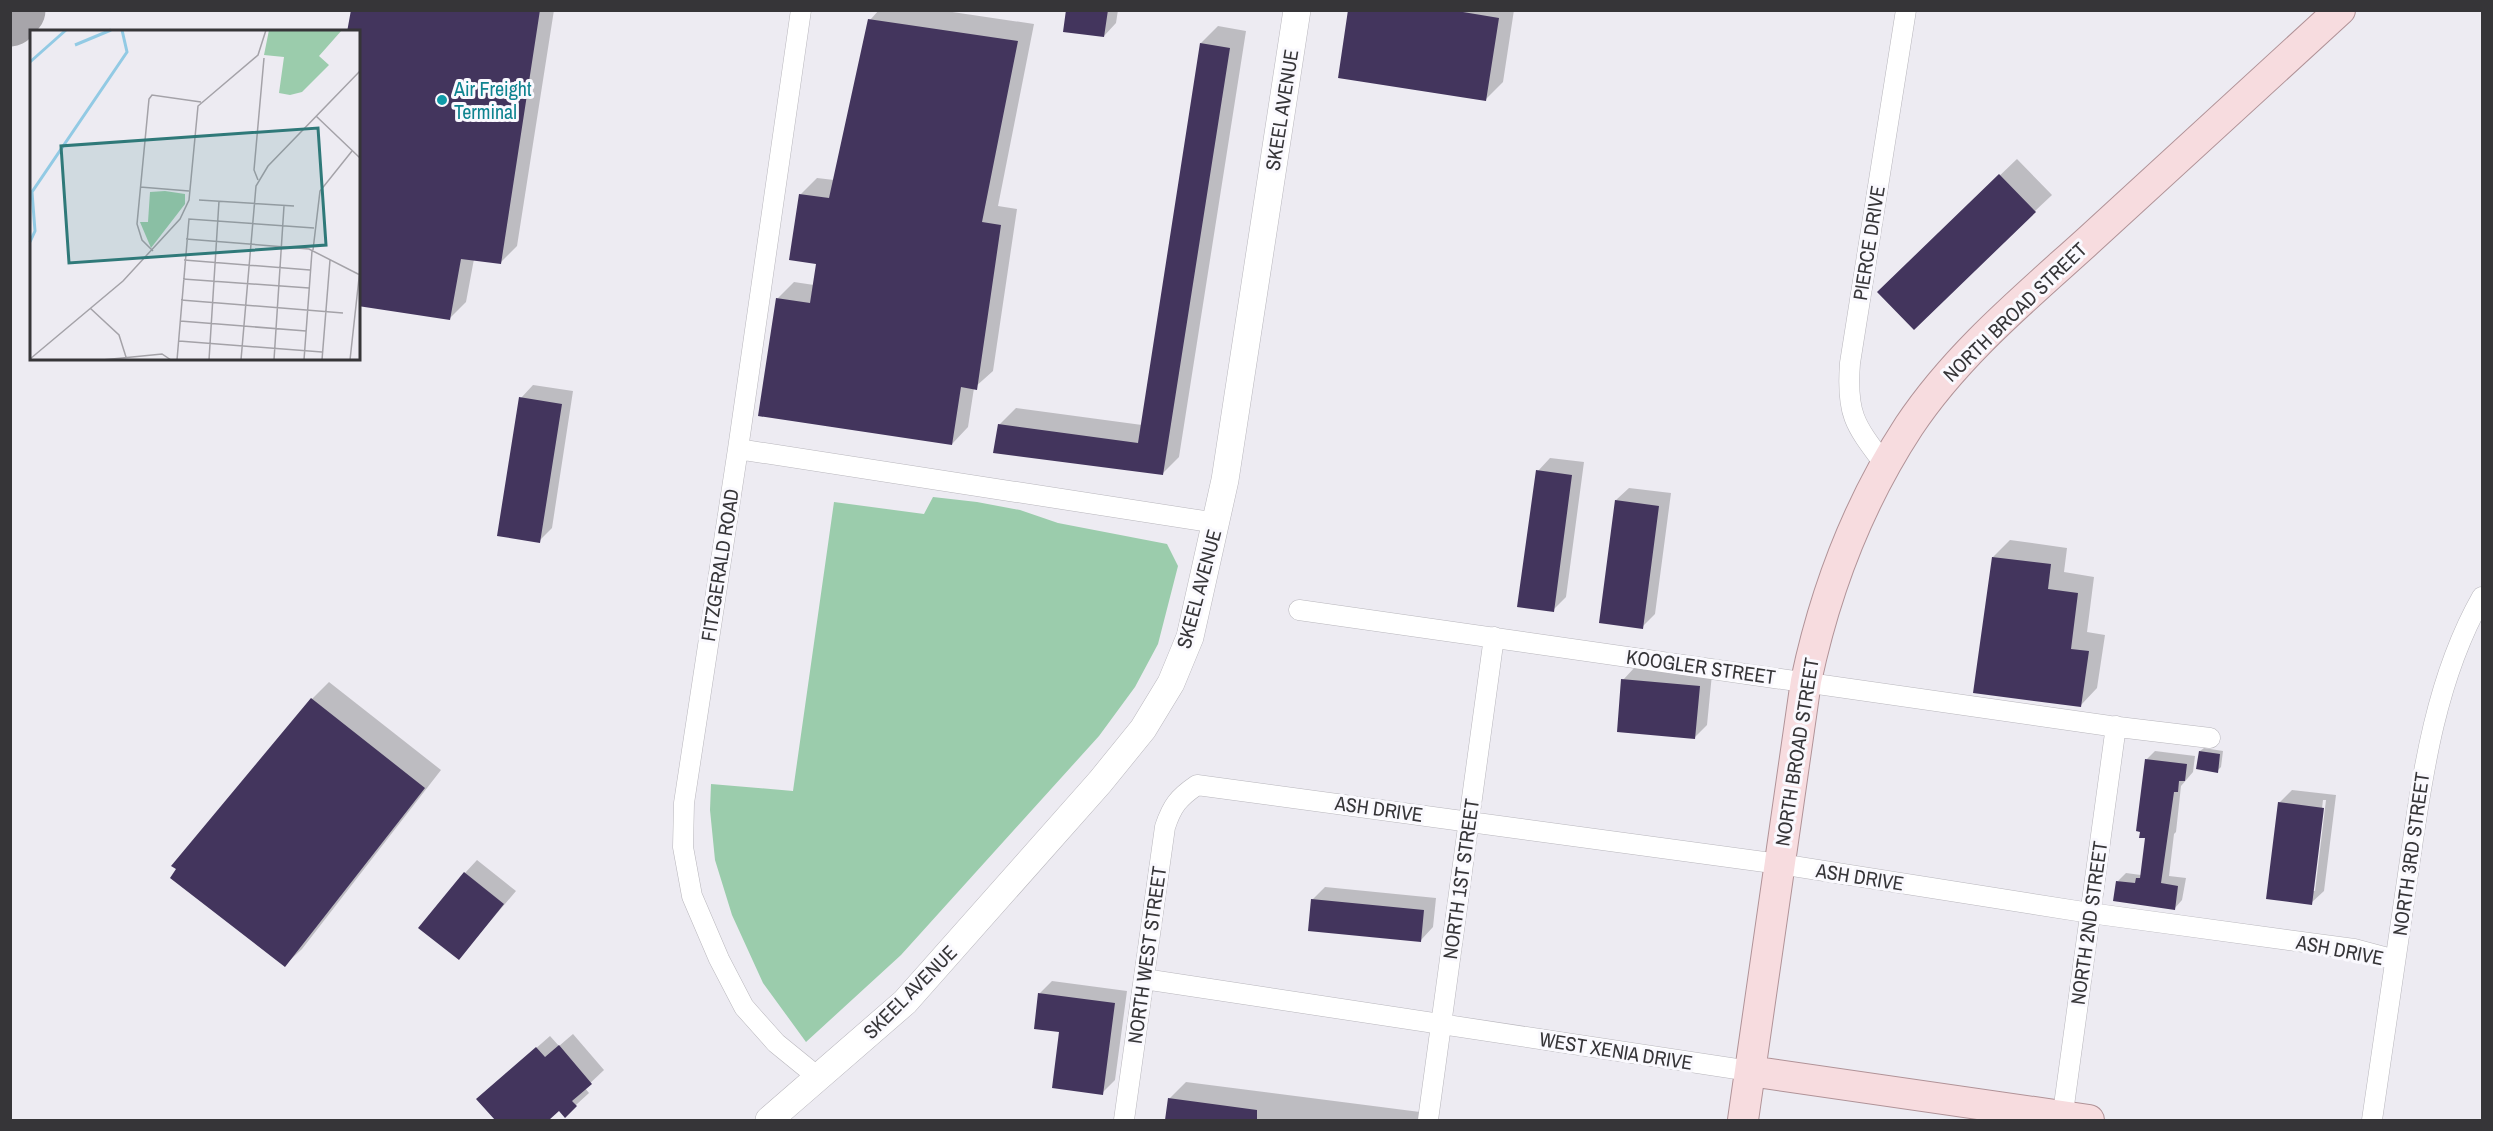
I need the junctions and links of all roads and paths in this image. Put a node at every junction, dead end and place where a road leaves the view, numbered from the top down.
1 (801, 10) edge
2 (1297, 10) edge
3 (1906, 10) edge
4 (2340, 10) edge
5 (738, 449) junction
6 (1885, 465) junction
7 (1217, 523) junction
8 (2482, 597) edge
9 (1299, 610) dead end
10 (1494, 637) junction
11 (1806, 681) junction
12 (2116, 726) junction
13 (2210, 738) dead end
14 (1183, 794) joint
15 (1469, 822) junction
16 (1780, 864) junction
17 (2090, 913) junction
18 (2395, 960) junction
19 (1144, 979) junction
20 (1441, 1023) junction
21 (1750, 1071) junction
22 (819, 1078) junction
23 (2071, 1119) edge
24 (769, 1120) edge
25 (1124, 1120) edge
26 (1428, 1120) edge
27 (1743, 1120) edge
28 (2372, 1120) edge

1 - 5 street, FITZGERALD ROAD
2 - 7 street, SKEEL AVENUE
3 - 6 street, PIERCE DRIVE
4 - 6 main road, NORTH BROAD STREET
5 - 7 street
5 - 22 street, FITZGERALD ROAD
6 - 11 main road, NORTH BROAD STREET
7 - 22 street, SKEEL AVENUE
8 - 18 street, NORTH 3RD STREET
9 - 10 street, KOOGLER STREET
10 - 11 street, KOOGLER STREET
10 - 15 street, NORTH 1ST STREET
11 - 12 street, KOOGLER STREET
11 - 16 main road, NORTH BROAD STREET
12 - 13 street, KOOGLER STREET
12 - 17 street, NORTH 2ND STREET
14 - 15 street, ASH DRIVE
14 - 19 street, NORTH WEST STREET
15 - 16 street, ASH DRIVE
15 - 20 street, NORTH 1ST STREET
16 - 17 street, ASH DRIVE
16 - 21 main road, NORTH BROAD STREET
17 - 18 street, ASH DRIVE
17 - 23 street, NORTH 2ND STREET
18 - 28 street, NORTH 3RD STREET
19 - 20 street, WEST XENIA DRIVE
19 - 25 street, NORTH WEST STREET
20 - 21 street, WEST XENIA DRIVE
20 - 26 street, NORTH 1ST STREET
21 - 23 main road, WEST XENIA DRIVE
21 - 27 main road, NORTH BROAD STREET
22 - 24 street, SKEEL AVENUE

